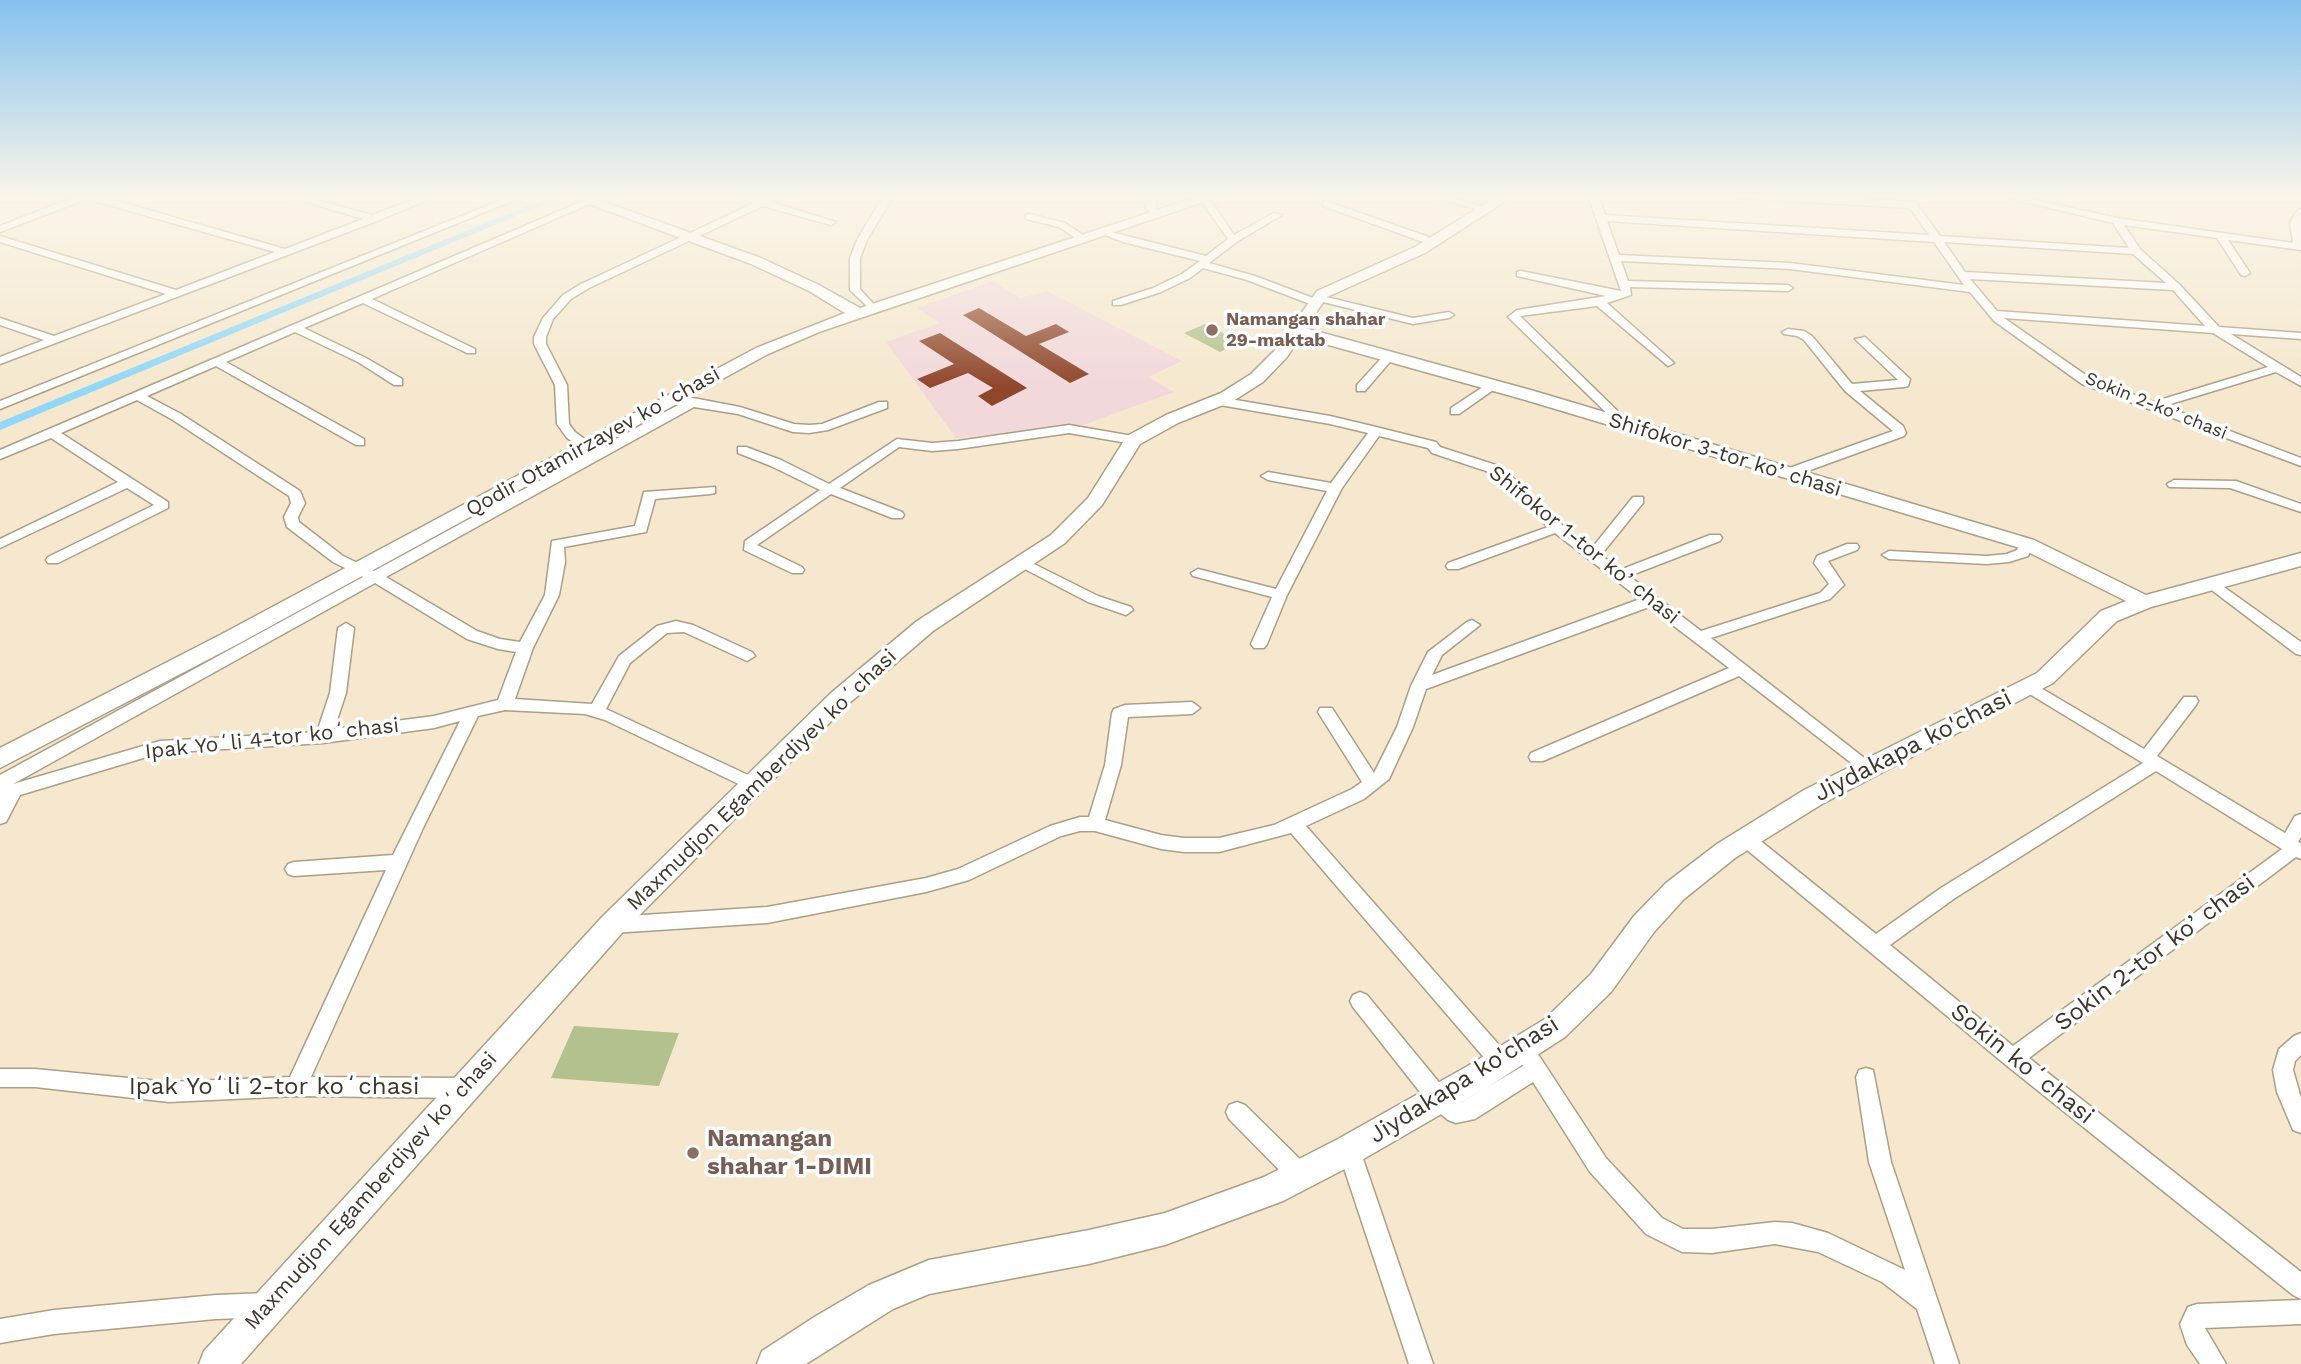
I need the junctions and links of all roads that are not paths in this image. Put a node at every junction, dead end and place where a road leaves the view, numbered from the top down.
1 (1615, 258) edge
2 (63, 259) edge
3 (269, 259) edge
4 (364, 259) edge
5 (451, 259) edge
6 (645, 259) edge
7 (746, 259) edge
8 (855, 259) edge
9 (1025, 259) edge
10 (1195, 259) edge
11 (1206, 259) edge
12 (1399, 259) edge
13 (1631, 259) edge
14 (1951, 259) edge
15 (2145, 259) edge
16 (2236, 259) edge
17 (1203, 261) junction
18 (2245, 273) dead end
19 (1521, 274) dead end
20 (1962, 275) junction
21 (1623, 284) junction
22 (2176, 287) junction
23 (1788, 288) dead end
24 (1973, 289) junction
25 (177, 294) junction
26 (1620, 296) junction
27 (362, 298) junction
28 (1316, 300) junction
29 (1599, 302) junction
30 (1117, 303) dead end
31 (865, 312) junction
32 (1994, 314) junction
33 (1449, 315) dead end
34 (0, 321) edge
35 (293, 327) junction
36 (2213, 328) junction
37 (1297, 331) junction
38 (1788, 332) dead end
39 (2301, 336) edge
40 (1861, 339) dead end
41 (53, 340) junction
42 (471, 351) dead end
43 (1390, 355) junction
44 (0, 361) edge
45 (215, 361) junction
46 (1668, 363) dead end
47 (2279, 367) junction
48 (398, 382) dead end
49 (2301, 382) edge
50 (1492, 385) junction
51 (1362, 388) dead end
52 (1849, 388) junction
53 (136, 395) junction
54 (671, 399) junction
55 (1217, 401) junction
56 (693, 402) junction
57 (0, 405) edge
58 (883, 405) dead end
59 (2152, 406) junction
60 (1455, 411) dead end
61 (1627, 426) junction
62 (1376, 431) junction
63 (50, 432) junction
64 (1133, 440) junction
65 (360, 442) dead end
66 (2301, 449) edge
67 (742, 450) dead end
68 (0, 455) edge
69 (582, 455) junction
70 (2283, 456) junction
71 (2301, 462) edge
72 (1786, 474) junction
73 (1268, 476) dead end
74 (129, 482) junction
75 (2174, 484) dead end
76 (1335, 488) junction
77 (830, 489) junction
78 (710, 491) dead end
79 (1638, 500) dead end
80 (2301, 508) edge
81 (897, 515) dead end
82 (1557, 527) junction
83 (446, 531) junction
84 (1715, 538) dead end
85 (0, 544) edge
86 (2027, 544) junction
87 (1852, 547) dead end
88 (1594, 555) junction
89 (1889, 555) dead end
90 (2301, 559) edge
91 (53, 560) dead end
92 (1024, 563) junction
93 (1453, 566) dead end
94 (358, 569) junction
95 (797, 570) dead end
96 (1198, 573) dead end
97 (1620, 575) junction
98 (376, 577) junction
99 (2214, 585) junction
100 (1280, 595) junction
101 (1653, 600) junction
102 (2144, 602) junction
103 (1126, 610) dead end
104 (1472, 625) dead end
105 (346, 628) dead end
106 (1699, 637) junction
107 (1259, 644) dead end
108 (525, 648) junction
109 (2301, 650) edge
110 (747, 656) dead end
111 (1742, 669) junction
112 (1419, 686) junction
113 (2029, 686) junction
114 (2190, 701) dead end
115 (505, 704) junction
116 (1192, 708) dead end
117 (596, 712) junction
118 (1326, 712) dead end
119 (472, 713) junction
120 (323, 737) junction
121 (1537, 757) dead end
122 (0, 759) edge
123 (2152, 760) junction
124 (1869, 768) junction
125 (1372, 784) junction
126 (755, 785) junction
127 (5, 788) edge
128 (0, 817) edge
129 (2301, 821) edge
130 (1095, 824) junction
131 (1294, 824) junction
132 (1746, 839) junction
133 (2295, 848) edge
134 (398, 862) junction
135 (294, 869) dead end
136 (612, 925) junction
137 (1877, 944) junction
138 (1360, 1001) dead end
139 (2301, 1042) edge
140 (2013, 1058) junction
141 (1520, 1060) junction
142 (1866, 1077) dead end
143 (0, 1078) edge
144 (296, 1086) junction
145 (464, 1088) junction
146 (1439, 1099) junction
147 (1237, 1112) dead end
148 (2301, 1122) edge
149 (1349, 1150) junction
150 (1300, 1175) junction
151 (2301, 1287) edge
152 (1927, 1301) junction
153 (269, 1305) junction
154 (2301, 1312) edge
155 (0, 1331) edge
156 (217, 1364) edge
157 (775, 1364) edge
158 (1421, 1364) edge
159 (1947, 1364) edge
160 (2214, 1364) edge

1 - 21 street
2 - 25 street
3 - 25 street
4 - 57 street
5 - 27 street
6 - 69 street
7 - 31 main road
8 - 31 street
9 - 31 street, Qodir Otamirzayev koʻchasi
10 - 17 street
11 - 17 street
12 - 28 street
13 - 24 street
14 - 20 street, Sokin 2-koʼchasi
15 - 22 street
16 - 18 street
17 - 28 street
17 - 30 street
19 - 26 street
20 - 22 street
20 - 24 street, Sokin 2-koʼchasi
21 - 23 street
21 - 26 street
22 - 36 street
24 - 32 street, Sokin 2-koʼchasi
25 - 41 street
26 - 29 street
27 - 35 street
27 - 42 street
28 - 33 street
28 - 37 street
29 - 46 street
29 - 61 street
31 - 54 street, Qodir Otamirzayev koʻchasi
32 - 36 street
32 - 59 street, Sokin 2-koʼchasi
34 - 41 street
35 - 45 street
35 - 48 street
36 - 39 street
36 - 47 street
37 - 43 street, Shifokor 3-tor koʼchasi
37 - 55 street
38 - 52 street
40 - 52 street
41 - 44 street
43 - 50 street, Shifokor 3-tor koʼchasi
43 - 51 street
45 - 53 street
45 - 65 street
47 - 49 street
47 - 59 street
50 - 60 street
50 - 61 street, Shifokor 3-tor koʼchasi
52 - 72 street
53 - 63 street
53 - 94 street
54 - 56 street
54 - 69 street, Qodir Otamirzayev koʻchasi
55 - 62 street, Shifokor 1-tor koʼchasi
55 - 64 street
56 - 58 street
56 - 69 street
59 - 70 street, Sokin 2-koʼchasi
61 - 72 street, Shifokor 3-tor koʼchasi
62 - 76 street
62 - 82 street, Shifokor 1-tor koʼchasi
63 - 68 street
63 - 74 street
64 - 77 street
64 - 92 street, Maxmudjon Egamberdiyev koʻchasi
66 - 70 street
67 - 77 street
69 - 83 street, Qodir Otamirzayev koʻchasi
70 - 71 street, Sokin 2-koʼchasi
72 - 86 street, Shifokor 3-tor koʼchasi
73 - 76 street
74 - 85 street
74 - 91 street
75 - 80 street
76 - 100 street
77 - 81 street
77 - 95 street
78 - 108 street
79 - 88 street
82 - 88 street, Shifokor 1-tor koʼchasi
82 - 93 street
83 - 94 street, Qodir Otamirzayev koʻchasi
83 - 98 street
84 - 97 street
86 - 89 street
86 - 102 street, Shifokor 3-tor koʼchasi
87 - 106 street
88 - 97 street, Shifokor 1-tor koʼchasi
90 - 99 street, Jiydakapa ko'chasi
92 - 103 street
92 - 126 street, Maxmudjon Egamberdiyev koʻchasi
94 - 98 street
94 - 122 street, Qodir Otamirzayev koʻchasi
96 - 100 street
97 - 101 street, Shifokor 1-tor koʼchasi
98 - 108 street
98 - 127 street
99 - 102 street, Jiydakapa ko'chasi
99 - 109 street
100 - 107 street
101 - 106 street, Shifokor 1-tor koʼchasi
101 - 112 street
102 - 113 street, Jiydakapa ko'chasi
104 - 112 street
105 - 120 street
106 - 111 street, Shifokor 1-tor koʼchasi
108 - 115 street
110 - 117 street
111 - 121 street
111 - 124 street, Shifokor 1-tor koʼchasi
112 - 125 street
113 - 123 street
113 - 124 street, Jiydakapa ko'chasi
114 - 123 street
115 - 117 street, Ipak Yoʻli 4-tor koʻchasi
115 - 119 street, Ipak Yoʻli 4-tor koʻchasi
116 - 130 street
117 - 126 street, Ipak Yoʻli 4-tor koʻchasi
118 - 125 street
119 - 120 street, Ipak Yoʻli 4-tor koʻchasi
119 - 134 street
120 - 127 street, Ipak Yoʻli 4-tor koʻchasi
123 - 133 street
123 - 137 street
124 - 132 street, Jiydakapa ko'chasi
125 - 131 street
126 - 136 street, Maxmudjon Egamberdiyev koʻchasi
127 - 128 street
129 - 133 street
130 - 131 street
130 - 136 street
131 - 141 street
132 - 137 street, Sokin koʻchasi
132 - 141 street, Jiydakapa ko'chasi
133 - 140 street, Sokin 2-tor koʼchasi
134 - 135 street
134 - 144 street
136 - 145 street, Maxmudjon Egamberdiyev koʻchasi
137 - 140 street, Sokin koʻchasi
138 - 146 street
139 - 148 street
140 - 151 street, Sokin koʻchasi
141 - 146 street, Jiydakapa ko'chasi
141 - 146 street
141 - 152 street
142 - 152 street
143 - 144 street, Ipak Yoʻli 2-tor koʻchasi
144 - 145 street, Ipak Yoʻli 2-tor koʻchasi
145 - 153 street, Maxmudjon Egamberdiyev koʻchasi
146 - 149 street, Jiydakapa ko'chasi
147 - 150 street
149 - 150 street, Jiydakapa ko'chasi
149 - 158 street
150 - 157 street, Jiydakapa ko'chasi
152 - 159 street
153 - 155 street
153 - 156 street, Maxmudjon Egamberdiyev koʻchasi
154 - 160 street

